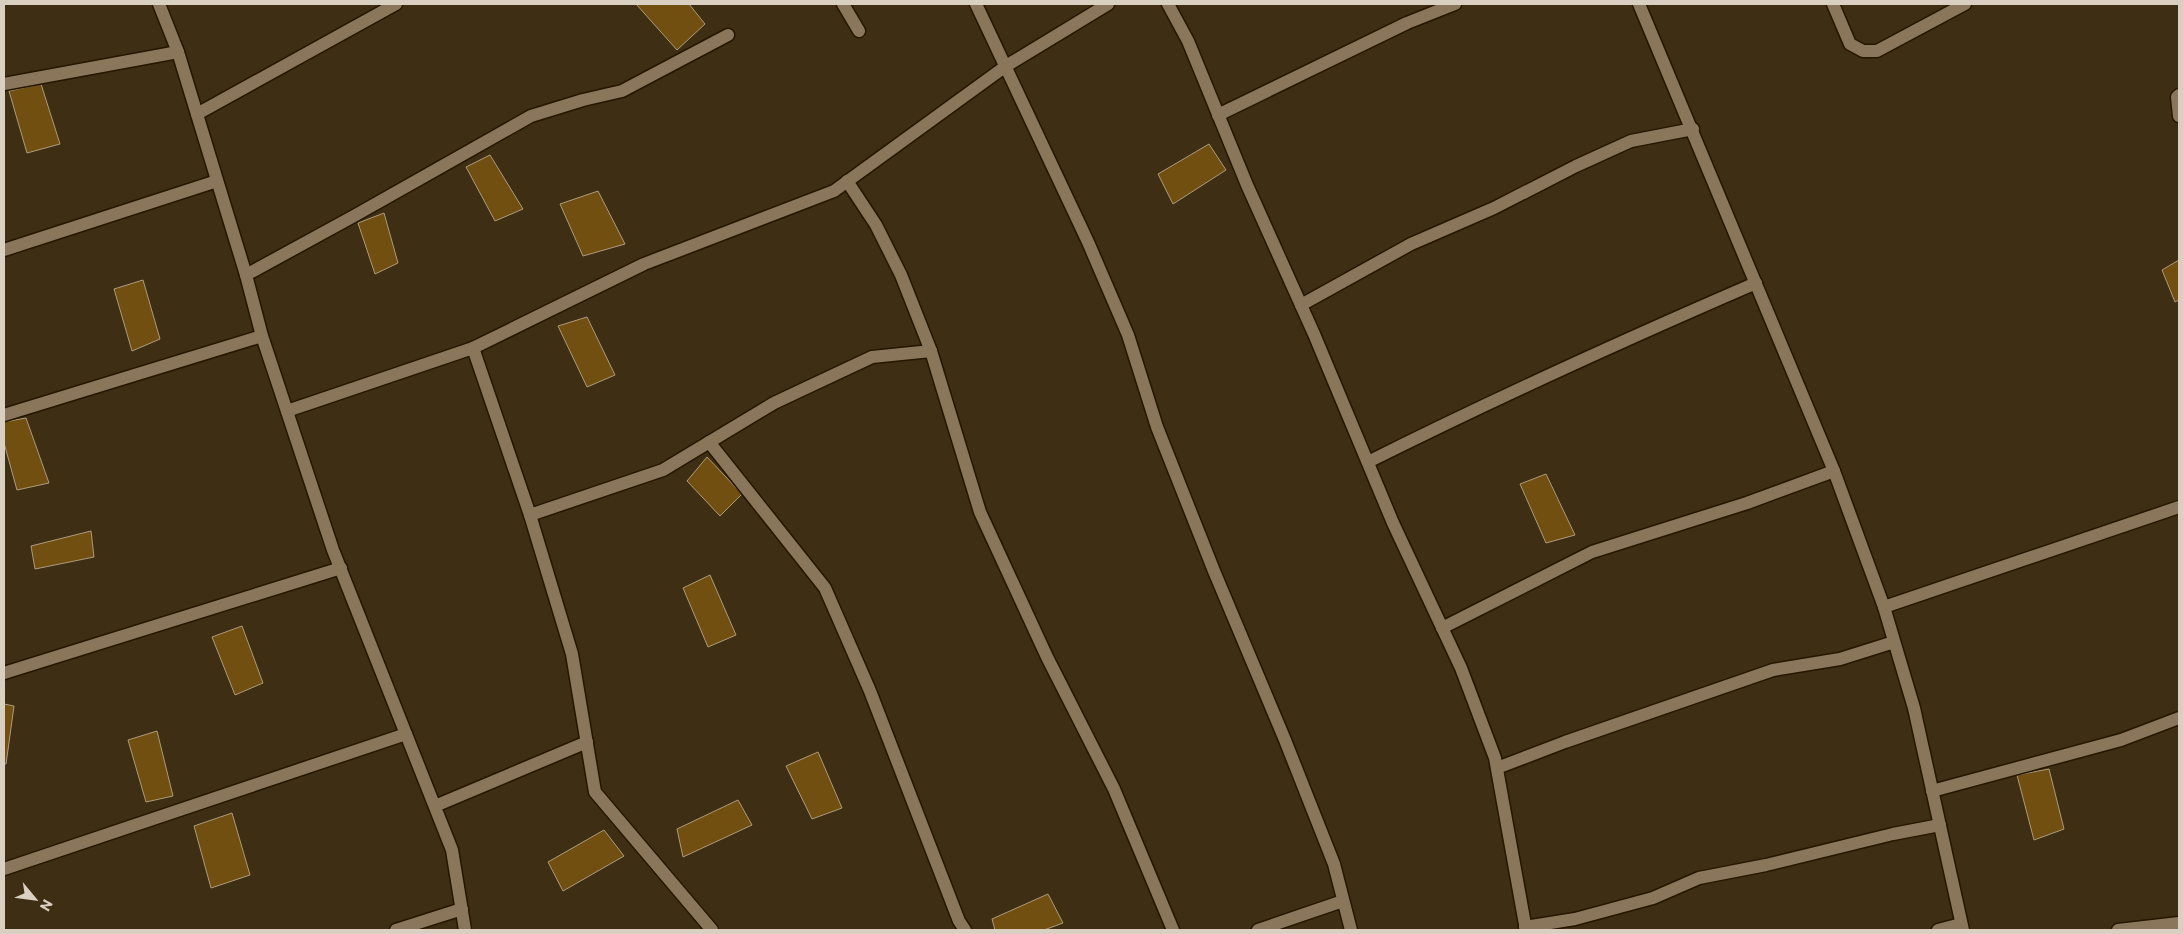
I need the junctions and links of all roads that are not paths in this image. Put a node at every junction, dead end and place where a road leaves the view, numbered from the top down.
1 (159, 4) edge
2 (396, 4) edge
3 (843, 4) edge
4 (976, 4) edge
5 (1108, 4) edge
6 (1168, 4) edge
7 (1455, 4) edge
8 (1639, 4) edge
9 (1832, 4) edge
10 (1965, 4) edge
11 (859, 31) dead end
12 (728, 35) dead end
13 (178, 52) junction
14 (1006, 66) junction
15 (4, 84) edge
16 (2179, 95) edge
17 (197, 114) junction
18 (1218, 115) junction
19 (2179, 116) edge
20 (1692, 129) junction
21 (217, 181) junction
22 (847, 181) junction
23 (4, 250) edge
24 (246, 275) junction
25 (1756, 283) junction
26 (1301, 305) junction
27 (262, 336) junction
28 (473, 348) junction
29 (931, 351) junction
30 (287, 411) junction
31 (4, 415) edge
32 (709, 442) junction
33 (1368, 462) junction
34 (1834, 471) junction
35 (2179, 507) edge
36 (530, 515) junction
37 (340, 568) junction
38 (1884, 607) junction
39 (1442, 628) junction
40 (1894, 642) junction
41 (4, 673) edge
42 (2179, 718) edge
43 (406, 734) junction
44 (586, 742) junction
45 (1497, 768) junction
46 (1932, 791) junction
47 (435, 806) junction
48 (1940, 825) junction
49 (4, 869) edge
50 (1343, 900) junction
51 (462, 910) junction
52 (2179, 923) edge
53 (1962, 927) edge
54 (1526, 928) edge
55 (396, 930) edge
56 (466, 930) edge
57 (712, 930) edge
58 (965, 930) edge
59 (1173, 930) edge
60 (1258, 930) edge
61 (1351, 930) edge
62 (1938, 930) edge
63 (2118, 930) edge

1 - 13 street
2 - 17 street
3 - 11 street
4 - 14 street
5 - 14 street
6 - 18 street
7 - 18 street
8 - 20 street
9 - 10 street
12 - 24 street
13 - 15 street
13 - 17 street
14 - 22 street
14 - 50 street
16 - 19 street
17 - 21 street
18 - 26 street
20 - 25 street
20 - 26 street
21 - 23 street
21 - 24 street
22 - 28 street
22 - 29 street
24 - 27 street
25 - 33 street
25 - 34 street
26 - 33 street
27 - 30 street
27 - 31 street
28 - 30 street
28 - 36 street
29 - 32 street
29 - 59 street
30 - 37 street
32 - 36 street
32 - 58 street
33 - 39 street
34 - 38 street
34 - 39 street
35 - 38 street
36 - 44 street
37 - 41 street
37 - 43 street
38 - 40 street
39 - 45 street
40 - 45 street
40 - 46 street
42 - 46 street
43 - 47 street
43 - 49 street
44 - 47 street
44 - 57 street
45 - 54 street
46 - 48 street
47 - 51 street
48 - 53 street
48 - 54 street
50 - 60 street
50 - 61 street
51 - 55 street
51 - 56 street
52 - 63 street
53 - 62 street

